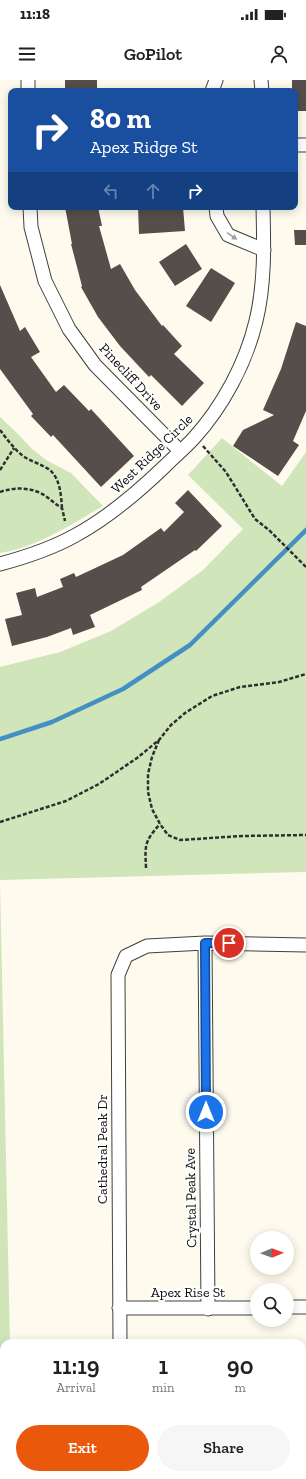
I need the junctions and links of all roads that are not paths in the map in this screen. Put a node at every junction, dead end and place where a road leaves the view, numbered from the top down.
1 (30, 210) edge
2 (216, 210) edge
3 (263, 210) edge
4 (264, 250) junction
5 (180, 451) junction
6 (0, 564) edge
7 (205, 943) junction
8 (306, 945) edge
9 (294, 1307) edge
10 (306, 1307) edge
11 (119, 1308) junction
12 (250, 1308) edge
13 (208, 1309) junction
14 (120, 1339) edge

1 - 5 street, Pinecliff Drive
2 -> 4 street
3 - 4 street, West Ridge Circle
4 - 5 street, West Ridge Circle
5 - 6 street, West Ridge Circle
7 - 8 street
7 - 11 street, Cathedral Peak Dr
7 - 13 street, Crystal Peak Ave
9 - 10 street
11 - 13 street, Apex Rise St
11 - 14 street, Cathedral Peak Dr
12 - 13 street, Apex Rise St

